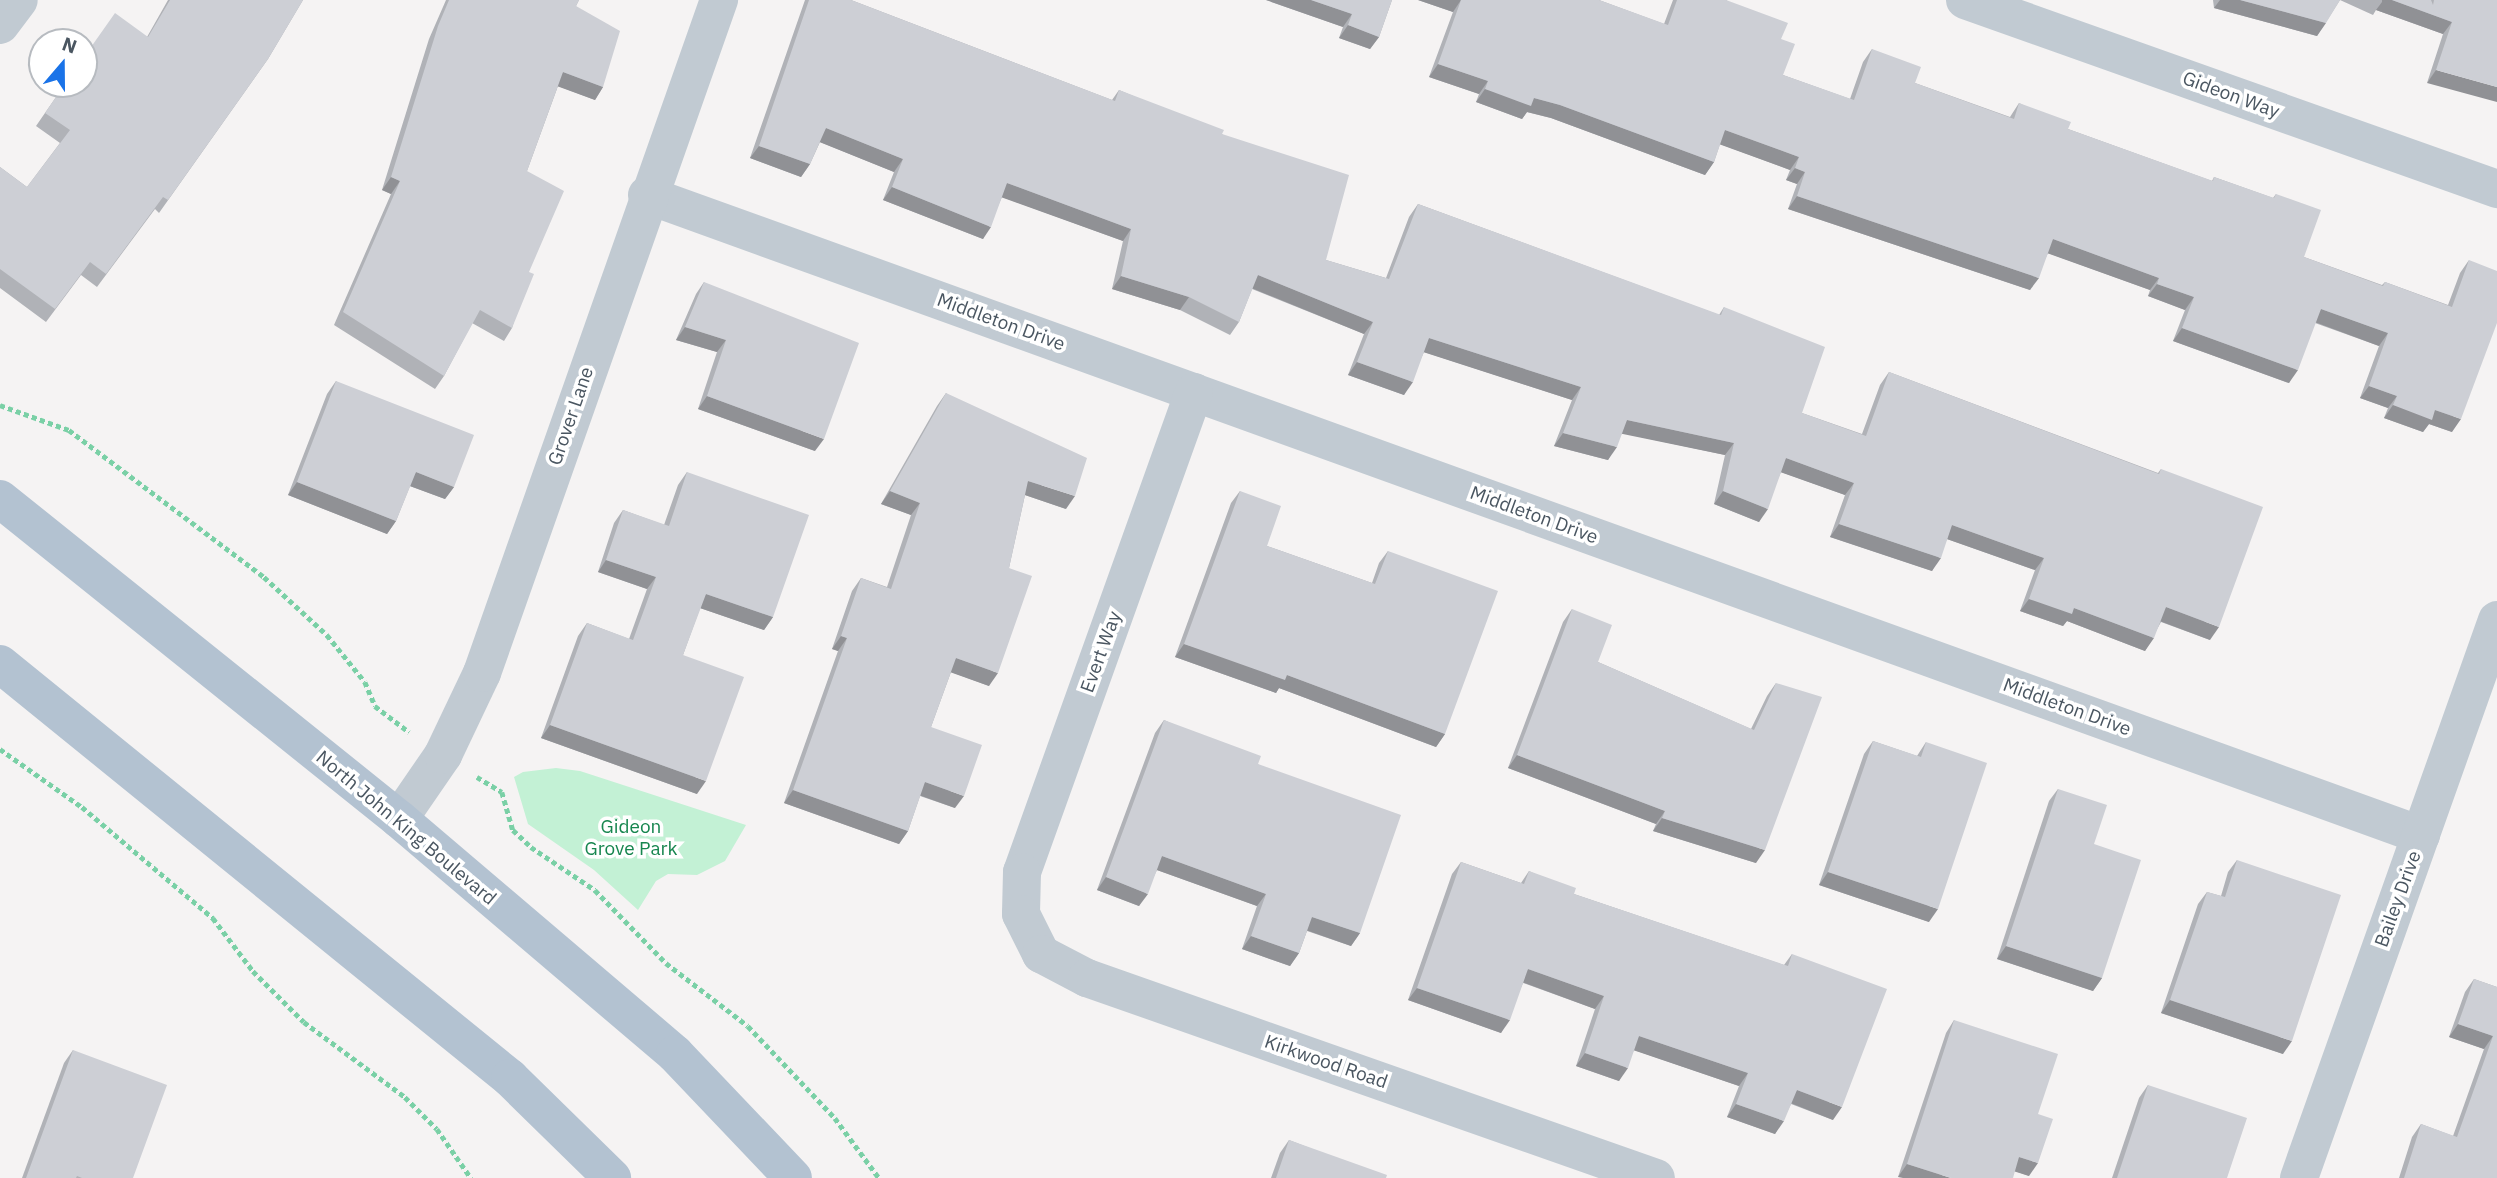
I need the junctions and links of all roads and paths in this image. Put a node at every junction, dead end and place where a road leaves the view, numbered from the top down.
1 (19, 0) edge
2 (719, 0) edge
3 (1965, 0) edge
4 (0, 25) edge
5 (2497, 189) edge
6 (647, 195) junction
7 (1194, 392) junction
8 (0, 405) edge
9 (0, 499) edge
10 (2497, 620) edge
11 (0, 664) edge
12 (415, 737) dead end
13 (0, 749) edge
14 (472, 774) dead end
15 (399, 819) junction
16 (2421, 835) junction
17 (1021, 914) joint
18 (471, 1178) edge
19 (612, 1178) edge
20 (793, 1178) edge
21 (879, 1178) edge
22 (1656, 1178) edge
23 (2299, 1178) edge

1 - 4 street
2 - 6 street, Grover Lane
3 - 5 street, Gideon Way
6 - 7 street, Middleton Drive
6 - 15 street, Grover Lane
7 - 16 street, Middleton Drive
7 - 17 street, Evert Way
8 - 12 path
9 - 15 main road, North John King Boulevard
10 - 16 street, Bailey Drive
11 - 19 main road
13 - 18 path
14 - 21 path
15 - 20 main road, North John King Boulevard
16 - 23 street, Bailey Drive
17 - 22 street, Kirkwood Road

